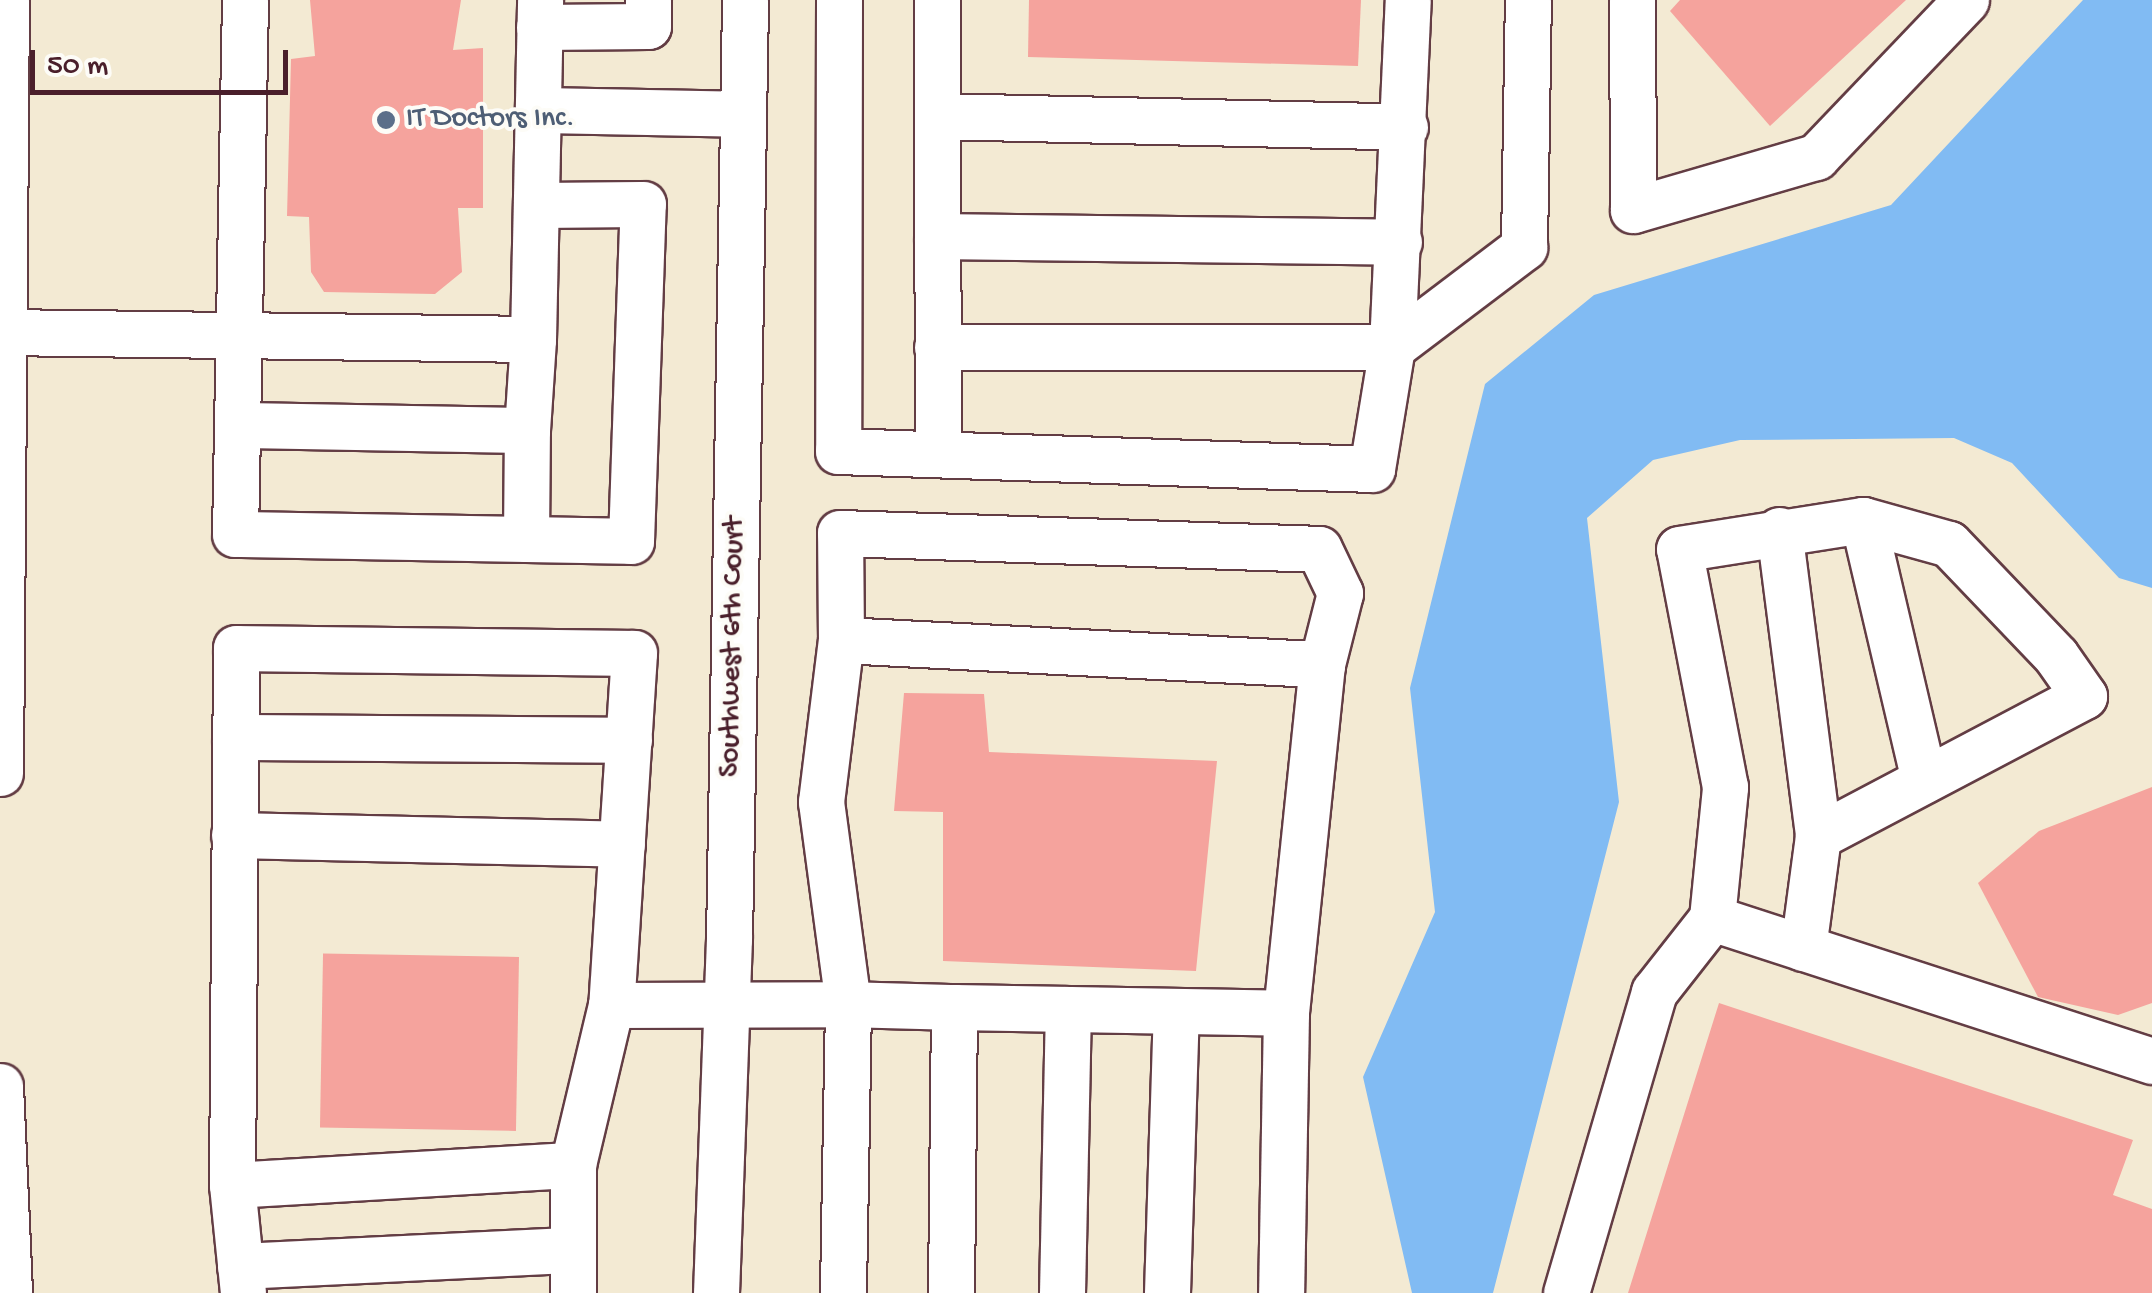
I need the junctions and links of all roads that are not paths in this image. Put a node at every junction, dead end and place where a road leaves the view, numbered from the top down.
1 (6, 0) edge
2 (245, 0) edge
3 (648, 0) edge
4 (745, 0) edge
5 (839, 0) edge
6 (937, 0) edge
7 (1408, 0) edge
8 (1528, 0) edge
9 (1632, 0) edge
10 (1966, 0) edge
11 (540, 13) edge
12 (538, 110) junction
13 (743, 114) junction
14 (937, 116) junction
15 (1405, 127) junction
16 (536, 204) junction
17 (937, 236) junction
18 (1399, 242) junction
19 (2, 332) edge
20 (242, 335) junction
21 (533, 339) junction
22 (937, 347) junction
23 (1392, 347) junction
24 (239, 425) junction
25 (527, 430) junction
26 (938, 454) junction
27 (1863, 520) junction
28 (1779, 530) junction
29 (526, 539) junction
30 (841, 640) junction
31 (1322, 664) junction
32 (235, 737) junction
33 (628, 740) junction
34 (0, 773) edge
35 (1924, 780) junction
36 (234, 834) junction
37 (1818, 836) junction
38 (622, 844) junction
39 (1712, 918) junction
40 (1803, 948) junction
41 (848, 1004) junction
42 (612, 1005) junction
43 (726, 1005) junction
44 (954, 1007) junction
45 (1068, 1009) junction
46 (1176, 1012) junction
47 (1286, 1014) junction
48 (2152, 1060) edge
49 (0, 1086) edge
50 (573, 1165) junction
51 (232, 1185) junction
52 (573, 1271) edge
53 (242, 1279) edge
54 (9, 1293) edge
55 (716, 1293) edge
56 (843, 1293) edge
57 (951, 1293) edge
58 (1062, 1293) edge
59 (1167, 1293) edge
60 (1281, 1293) edge
61 (1566, 1293) edge

1 - 19 street
2 - 20 street
3 - 11 street
4 - 13 street, Southwest 6th Court
5 - 26 street
6 - 14 street
7 - 15 street
8 - 23 street
9 - 10 street
11 - 12 street
12 - 13 street
12 - 16 street
13 - 43 street, Southwest 6th Court
14 - 15 street
14 - 17 street
15 - 18 street
16 - 21 street
16 - 29 street
17 - 18 street
17 - 22 street
18 - 23 street
19 - 20 street
19 - 34 street
20 - 21 street
20 - 24 street
21 - 25 street
22 - 23 street
22 - 26 street
23 - 26 street
24 - 25 street
24 - 29 street
25 - 29 street
27 - 28 street
27 - 35 street
27 - 35 street
28 - 37 street
28 - 39 street
30 - 31 street
30 - 31 street
30 - 41 street
31 - 47 street
32 - 33 street
32 - 33 street
32 - 36 street
33 - 38 street
35 - 37 street
36 - 38 street
36 - 51 street
37 - 40 street
38 - 42 street
39 - 40 street
39 - 61 street
40 - 48 street
41 - 43 street
41 - 44 street
41 - 56 street
42 - 43 street
42 - 50 street
43 - 55 street, Southwest 6th Court
44 - 45 street
44 - 57 street
45 - 46 street
45 - 58 street
46 - 47 street
46 - 59 street
47 - 60 street
49 - 54 street
50 - 51 street
50 - 52 street
51 - 53 street
52 - 53 street

